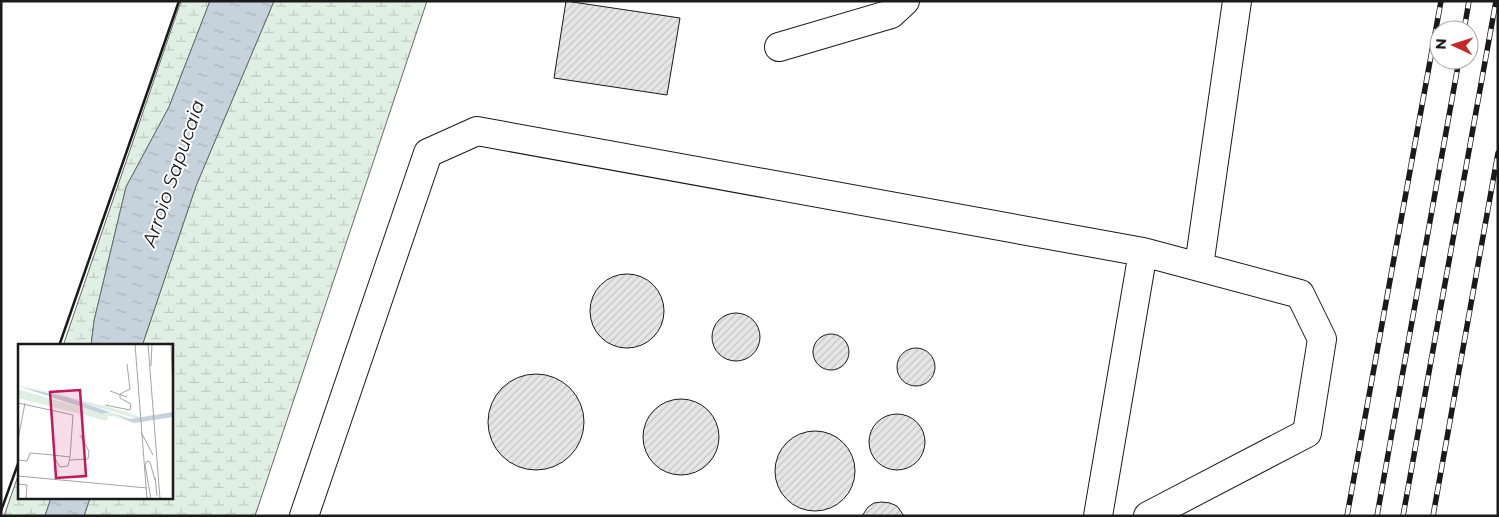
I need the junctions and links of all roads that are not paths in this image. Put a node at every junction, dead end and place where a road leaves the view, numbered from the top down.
1 (906, 1) edge
2 (1237, 1) edge
3 (779, 47) dead end
4 (1143, 252) junction
5 (1198, 266) junction
6 (304, 516) edge
7 (1098, 516) edge
8 (1148, 516) edge

1 - 3 lane
2 - 5 lane
4 - 5 lane
4 - 6 lane
4 - 7 lane
5 - 8 lane

